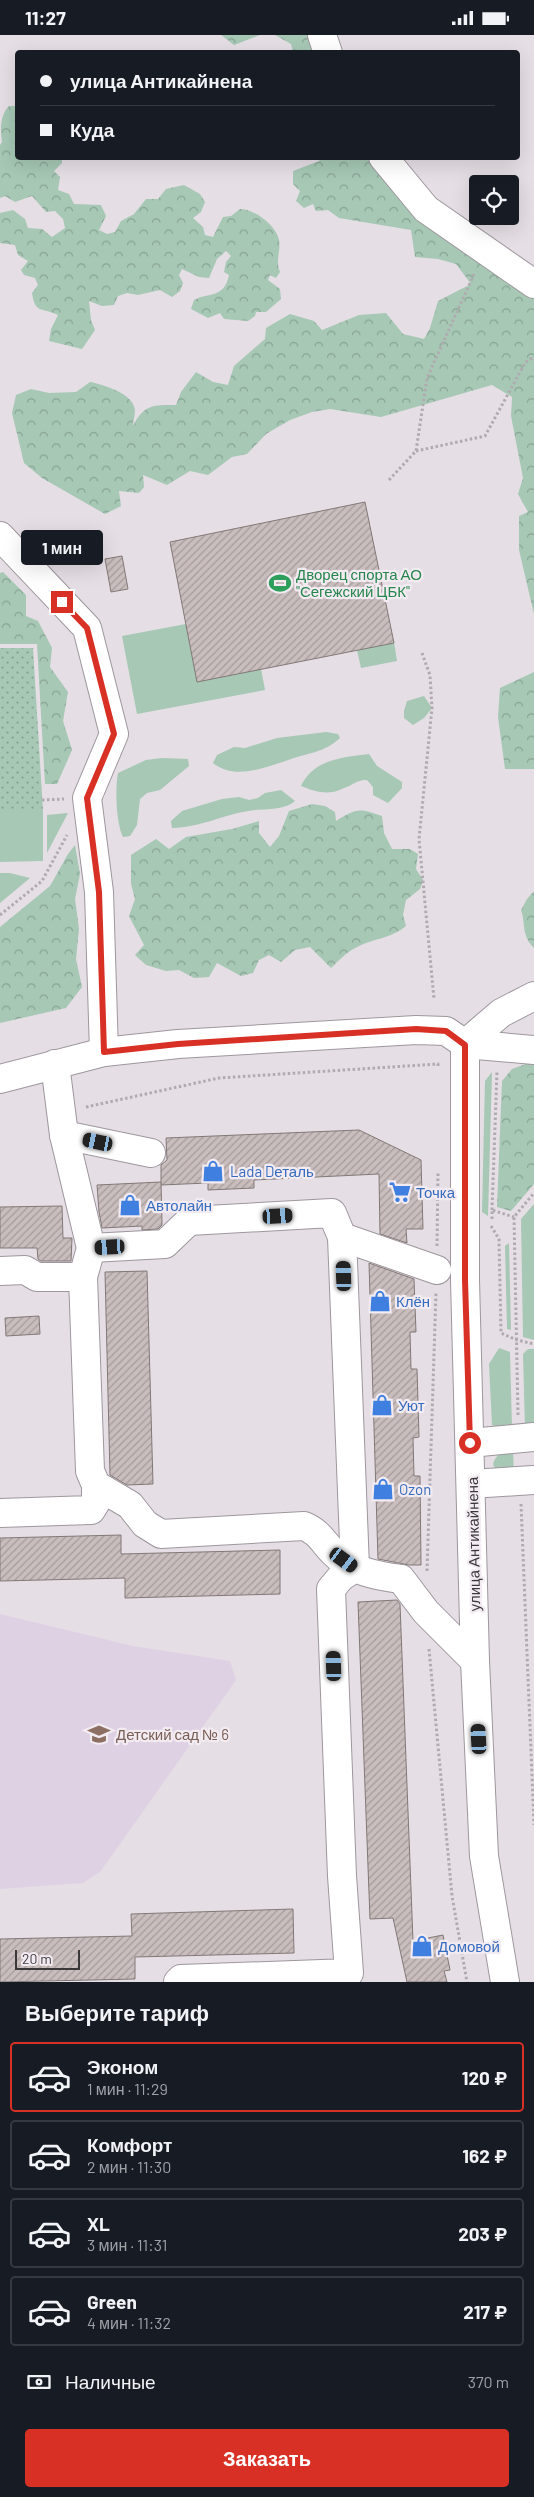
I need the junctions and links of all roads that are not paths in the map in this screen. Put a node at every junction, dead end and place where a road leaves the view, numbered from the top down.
1 (322, 35) edge
2 (327, 50) edge
3 (385, 160) edge
4 (534, 285) edge
5 (0, 536) edge
6 (534, 996) edge
7 (465, 1045) junction
8 (534, 1050) edge
9 (104, 1052) junction
10 (54, 1064) junction
11 (0, 1079) edge
12 (62, 1124) junction
13 (151, 1153) dead end
14 (342, 1237) junction
15 (91, 1248) junction
16 (437, 1270) road end
17 (0, 1271) edge
18 (83, 1277) junction
19 (534, 1437) edge
20 (470, 1443) junction
21 (534, 1481) edge
22 (471, 1484) junction
23 (96, 1485) junction
24 (0, 1513) edge
25 (355, 1568) junction
26 (474, 1611) junction
27 (426, 1612) junction
28 (475, 1661) junction
29 (357, 1977) edge
30 (178, 1982) edge
31 (505, 1982) edge

1 - 2 street
3 - 4 street
5 - 9 street
6 - 7 street
7 - 8 street
7 - 9 street
7 - 20 street, улица Антикайнена
9 - 10 street
10 - 11 street
10 - 12 street
12 - 13 street
12 - 15 street
14 - 15 street
14 - 16 street
14 - 25 street
15 - 18 street
17 - 18 street
18 - 23 street
19 - 20 street
20 - 22 street, улица Антикайнена
21 - 22 street
22 - 26 street, улица Антикайнена
23 - 24 street
23 - 25 street
25 - 27 street
25 - 29 street
26 - 27 street
26 - 28 street, улица Антикайнена
27 - 28 street
28 - 31 street, улица Антикайнена
29 - 30 street

